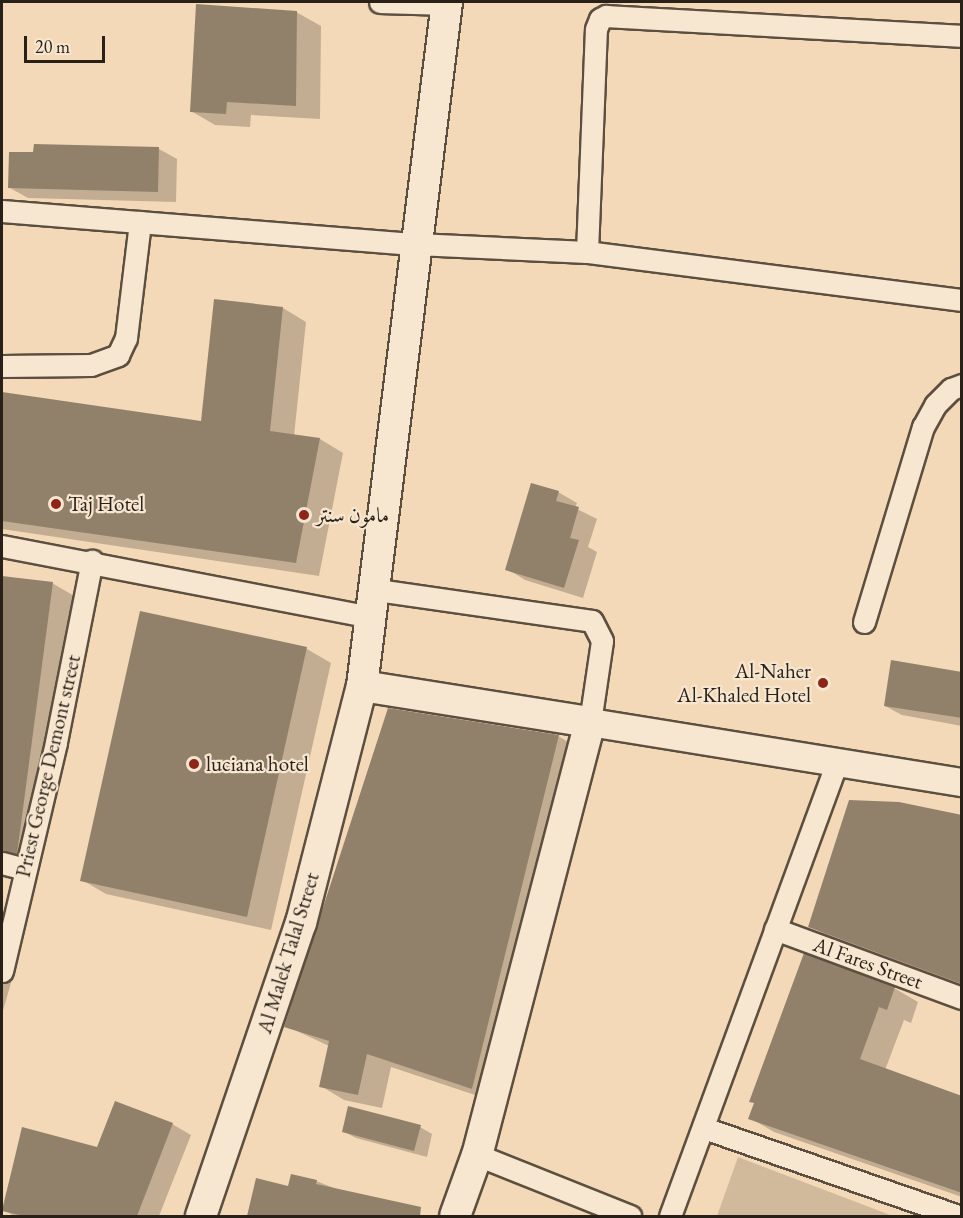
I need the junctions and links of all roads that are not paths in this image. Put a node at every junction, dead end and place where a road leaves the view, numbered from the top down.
1 (380, 2) edge
2 (447, 3) edge
3 (634, 10) edge
4 (962, 36) edge
5 (2, 211) edge
6 (140, 222) junction
7 (416, 244) junction
8 (587, 252) junction
9 (962, 300) edge
10 (2, 366) edge
11 (962, 385) edge
12 (2, 546) edge
13 (92, 561) junction
14 (374, 603) junction
15 (864, 622) dead end
16 (362, 686) junction
17 (590, 722) junction
18 (837, 761) junction
19 (962, 782) edge
20 (2, 863) edge
21 (25, 869) junction
22 (775, 929) junction
23 (2, 971) edge
24 (962, 998) edge
25 (704, 1128) junction
26 (477, 1155) junction
27 (201, 1216) edge
28 (455, 1216) edge
29 (630, 1216) edge
30 (670, 1216) edge
31 (958, 1216) edge

1 - 2 street
2 - 7 main road, Al Malek Talal Street
3 - 4 street
3 - 8 street
5 - 6 street
6 - 7 street
6 - 10 street
7 - 8 street
7 - 14 main road, Al Malek Talal Street
8 - 9 street
11 - 15 street
12 - 13 street
13 - 14 street
13 - 21 street, Priest George Demont street
14 - 16 main road, Al Malek Talal Street
14 - 17 street
16 - 17 main road
16 - 27 main road, Al Malek Talal Street
17 - 18 street
17 - 26 main road
18 - 19 street
18 - 22 street
20 - 21 street
21 - 23 street, Priest George Demont street
22 - 24 street, Al Fares Street
22 - 25 street
25 - 30 street
25 - 31 street
26 - 28 main road
26 - 29 street

